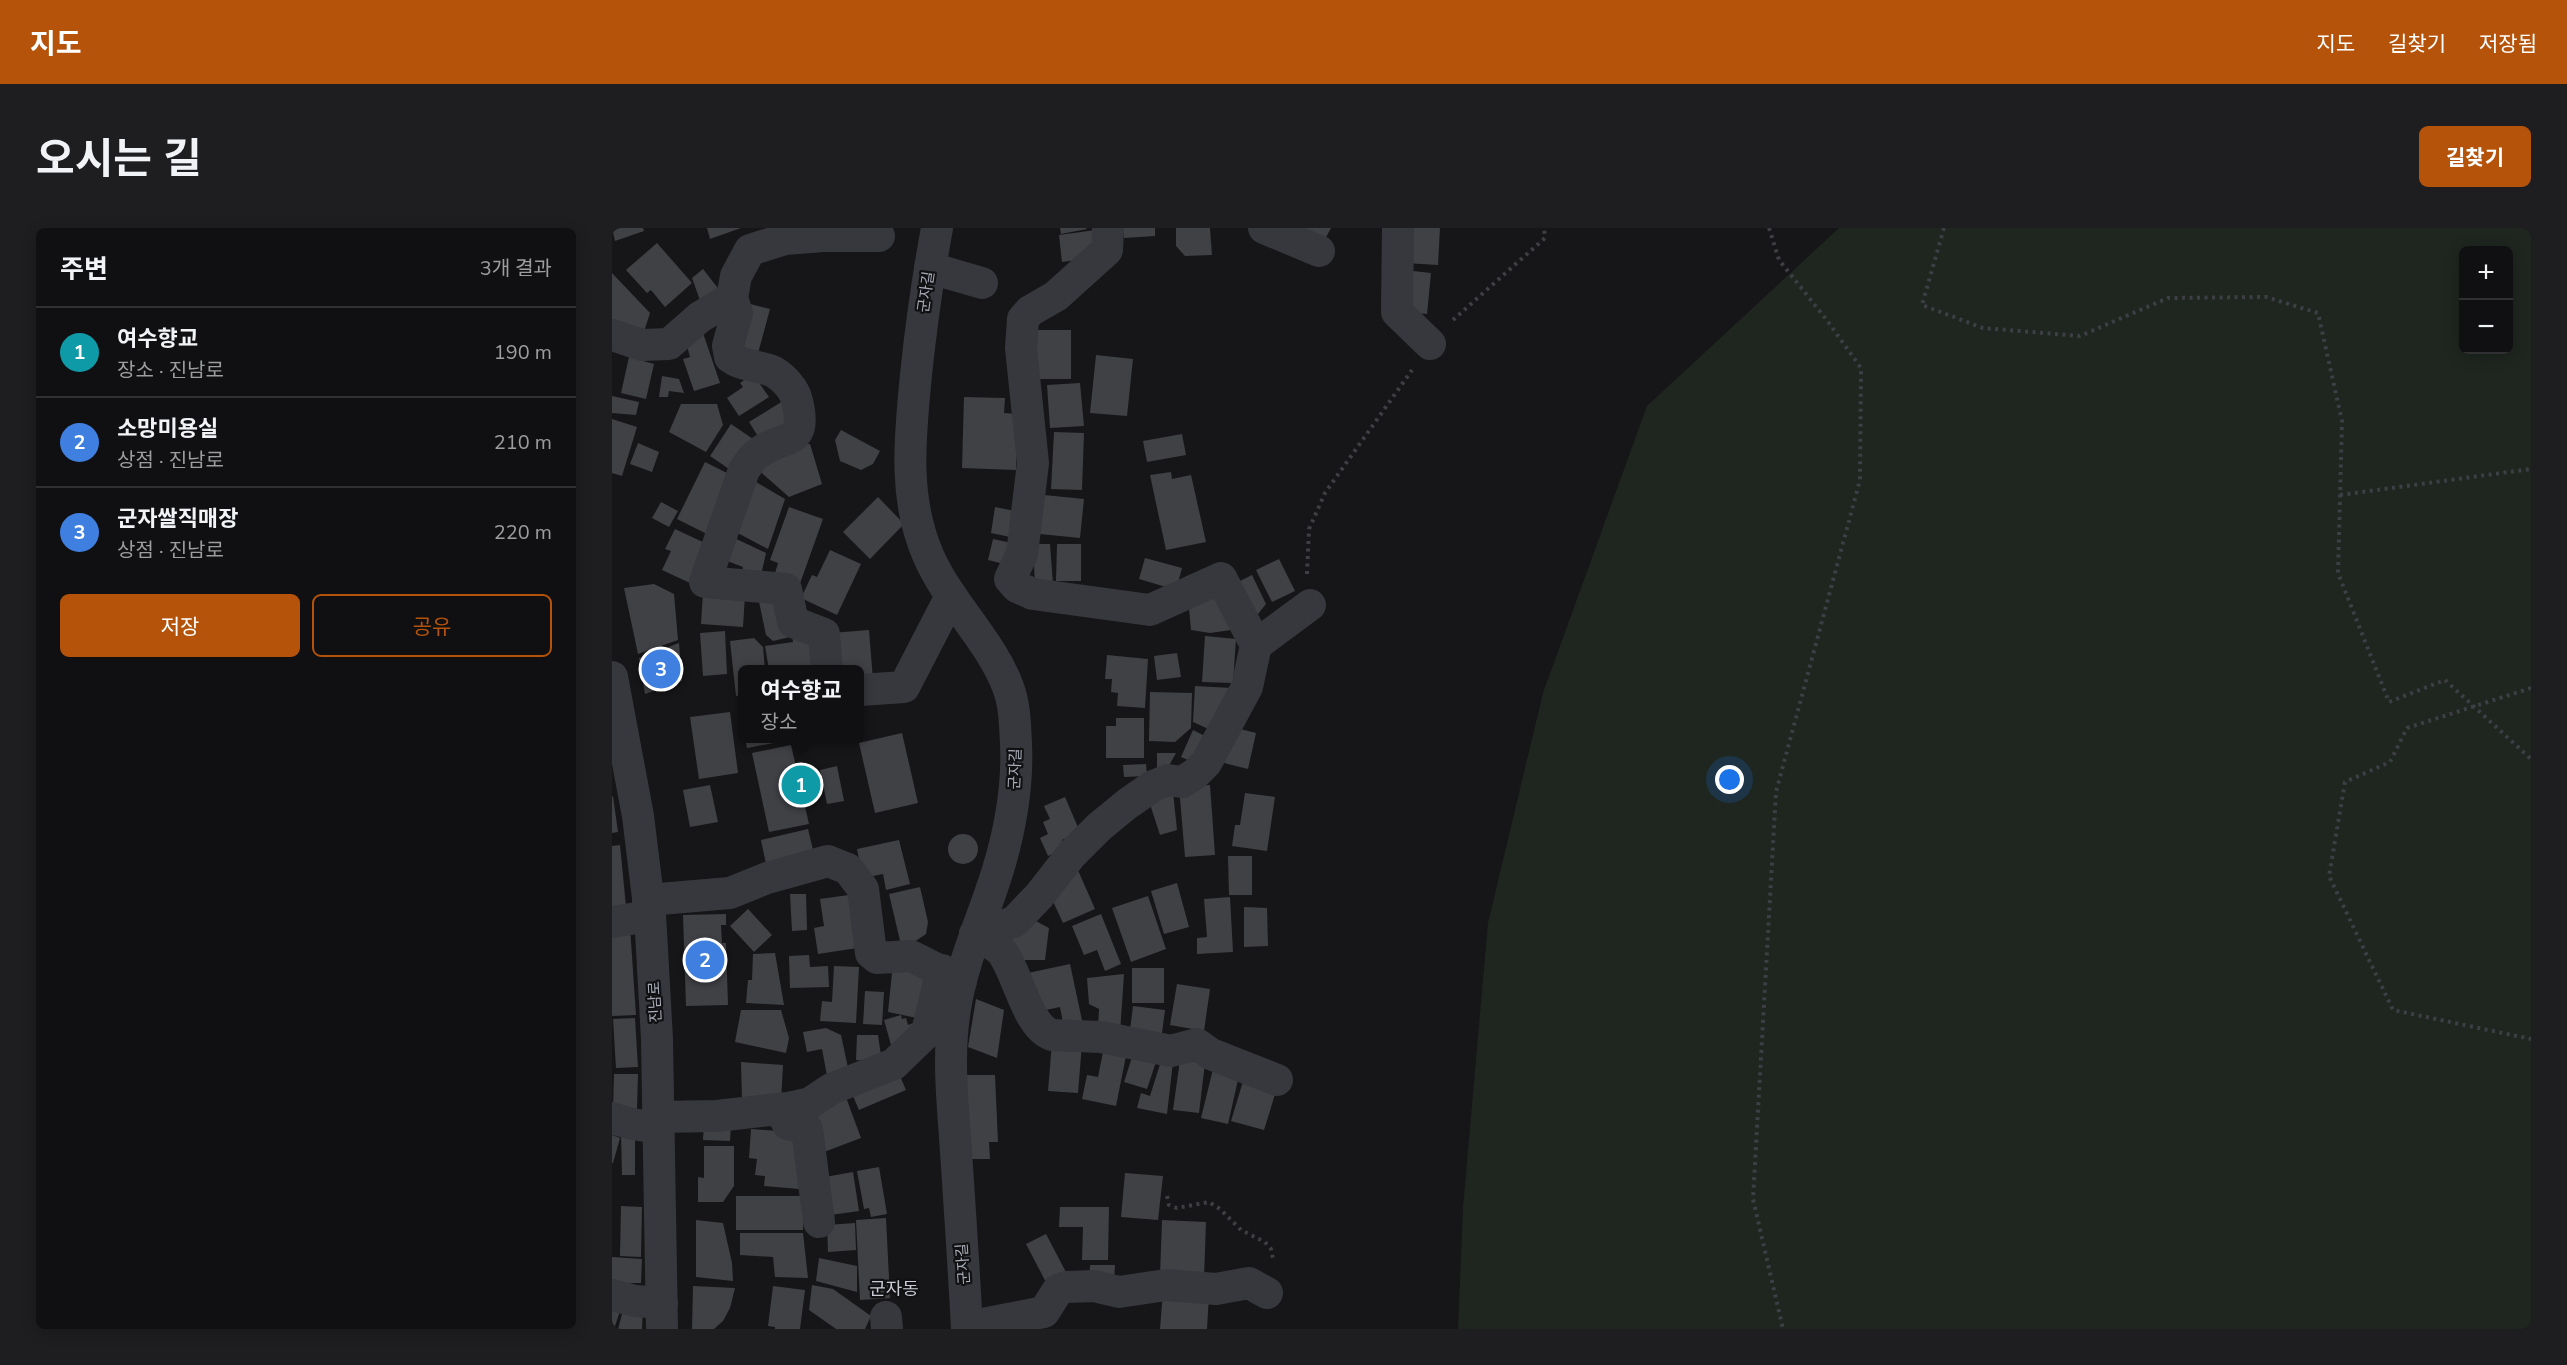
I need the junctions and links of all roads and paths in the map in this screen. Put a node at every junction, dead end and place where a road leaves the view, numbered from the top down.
1 (937, 228) edge
2 (1108, 228) edge
3 (1264, 228) edge
4 (1398, 228) edge
5 (1544, 228) edge
6 (1769, 228) edge
7 (1944, 228) edge
8 (879, 236) dead end
9 (1319, 251) dead end
10 (930, 268) junction
11 (982, 284) dead end
12 (732, 298) junction
13 (612, 336) edge
14 (1430, 344) junction
15 (2531, 469) edge
16 (2340, 495) junction
17 (951, 596) junction
18 (1310, 605) joint
19 (1256, 645) junction
20 (827, 665) edge
21 (612, 677) edge
22 (2531, 688) edge
23 (864, 690) edge
24 (2474, 707) junction
25 (2531, 759) edge
26 (649, 908) junction
27 (612, 922) edge
28 (975, 934) junction
29 (951, 975) junction
30 (2531, 1039) edge
31 (1277, 1080) dead end
32 (780, 1109) junction
33 (612, 1118) edge
34 (659, 1123) junction
35 (1167, 1196) dead end
36 (819, 1222) dead end
37 (1267, 1293) joint
38 (612, 1295) edge
39 (662, 1316) edge
40 (1051, 1320) edge
41 (967, 1328) edge
42 (1783, 1329) edge

1 - 10 street, 군자길
2 - 19 street
3 - 9 street
4 - 14 street
5 - 14 path
6 - 42 path
7 - 16 path
8 - 12 street
10 - 11 street
10 - 17 street, 군자길
12 - 13 street
12 - 20 street
14 - 18 path
15 - 16 path
16 - 24 path
17 - 23 street
17 - 28 street, 군자길
18 - 19 street
19 - 28 street
21 - 26 street, 진남로
22 - 24 path
24 - 25 path
24 - 30 path
26 - 27 street
26 - 29 street
26 - 34 street, 진남로
28 - 29 street, 군자길
28 - 31 street
29 - 32 street
29 - 41 street, 군자길
32 - 34 street
32 - 36 street
33 - 34 street
34 - 39 street, 진남로
35 - 37 path
37 - 40 street
38 - 39 street
40 - 41 street

